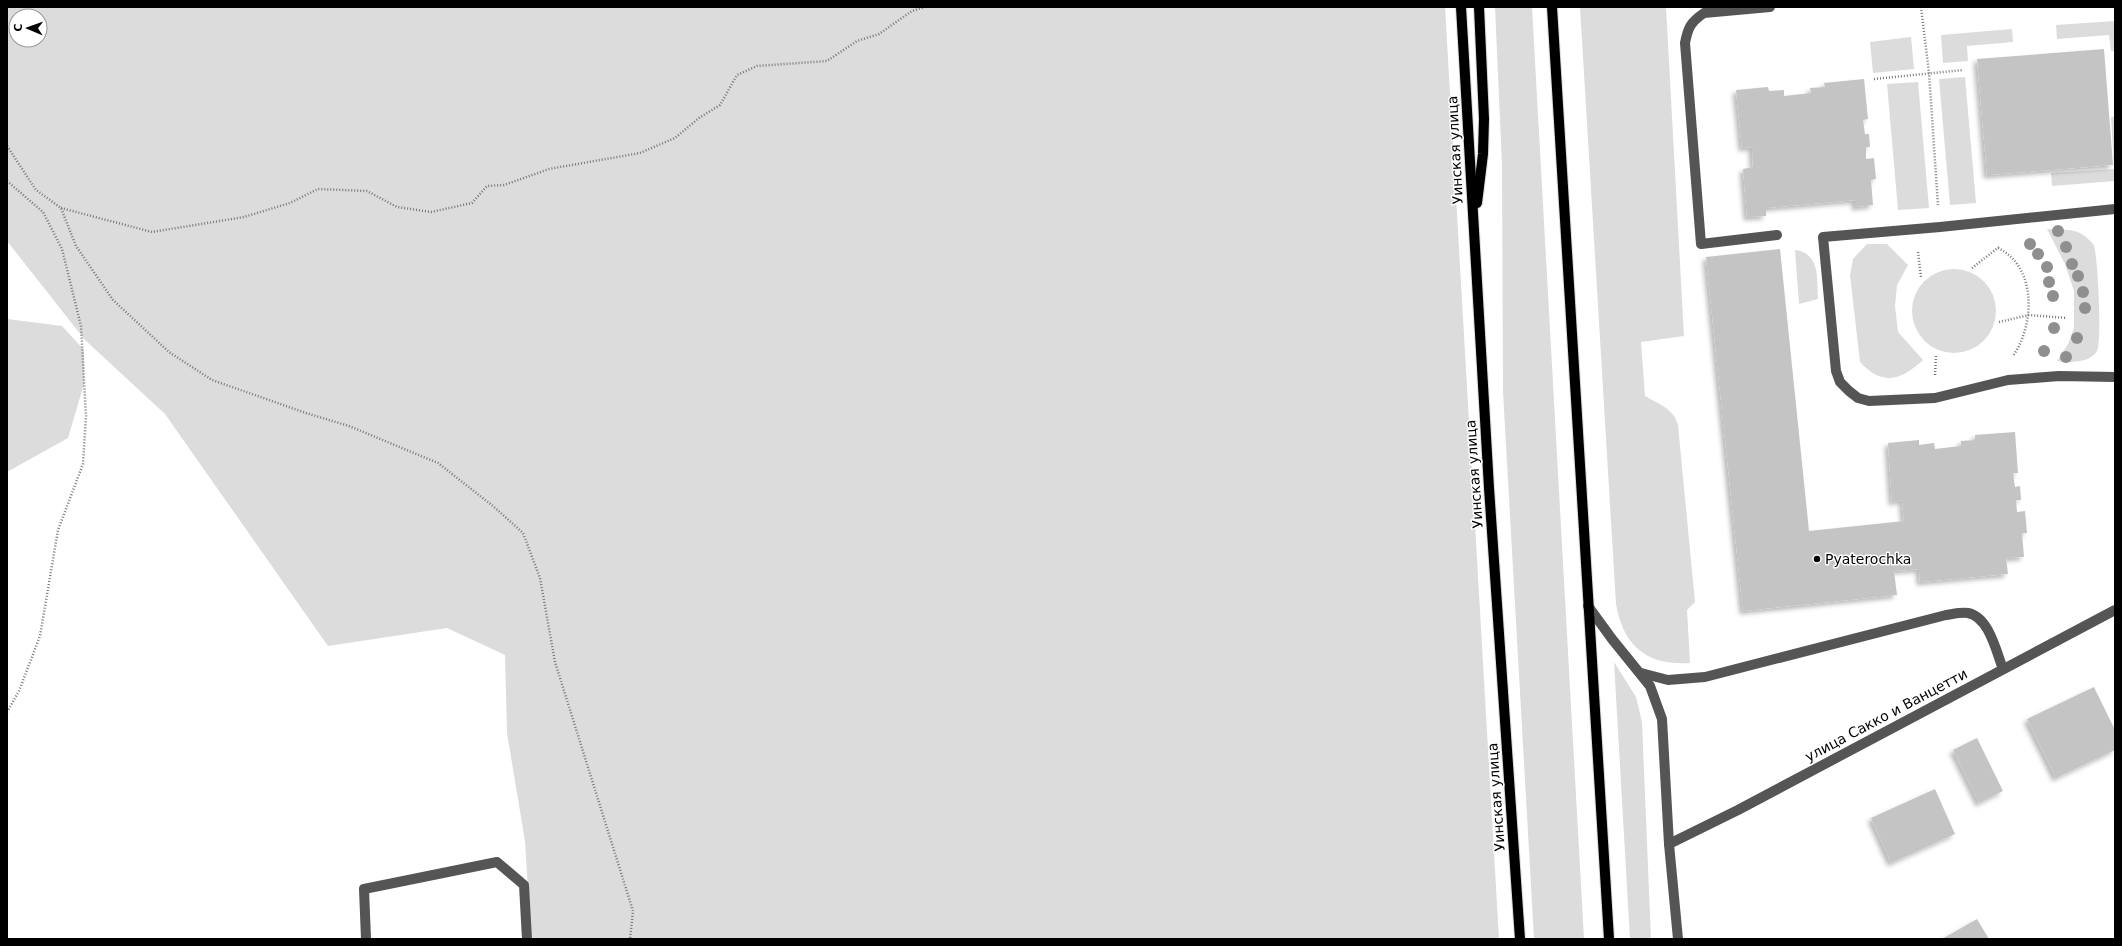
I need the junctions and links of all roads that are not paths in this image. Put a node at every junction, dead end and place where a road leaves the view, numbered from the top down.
1 (1461, 7) edge
2 (1479, 7) edge
3 (1552, 7) edge
4 (1770, 7) edge
5 (2115, 209) edge
6 (1474, 232) junction
7 (1777, 235) dead end
8 (2115, 376) edge
9 (1588, 606) junction
10 (2115, 610) edge
11 (2003, 669) junction
12 (1641, 673) junction
13 (1669, 844) junction
14 (366, 939) edge
15 (527, 939) edge
16 (1520, 939) edge
17 (1609, 939) edge
18 (1678, 939) edge

1 - 6 main road, Уинская улица
2 - 6 main road
3 - 9 main road
4 - 7 street
5 - 8 street
6 - 16 main road, Уинская улица
9 - 12 street
9 - 17 main road
10 - 11 street, улица Сакко и Ванцетти
11 - 12 street
11 - 13 street, улица Сакко и Ванцетти
12 - 13 street
13 - 18 street
14 - 15 street

